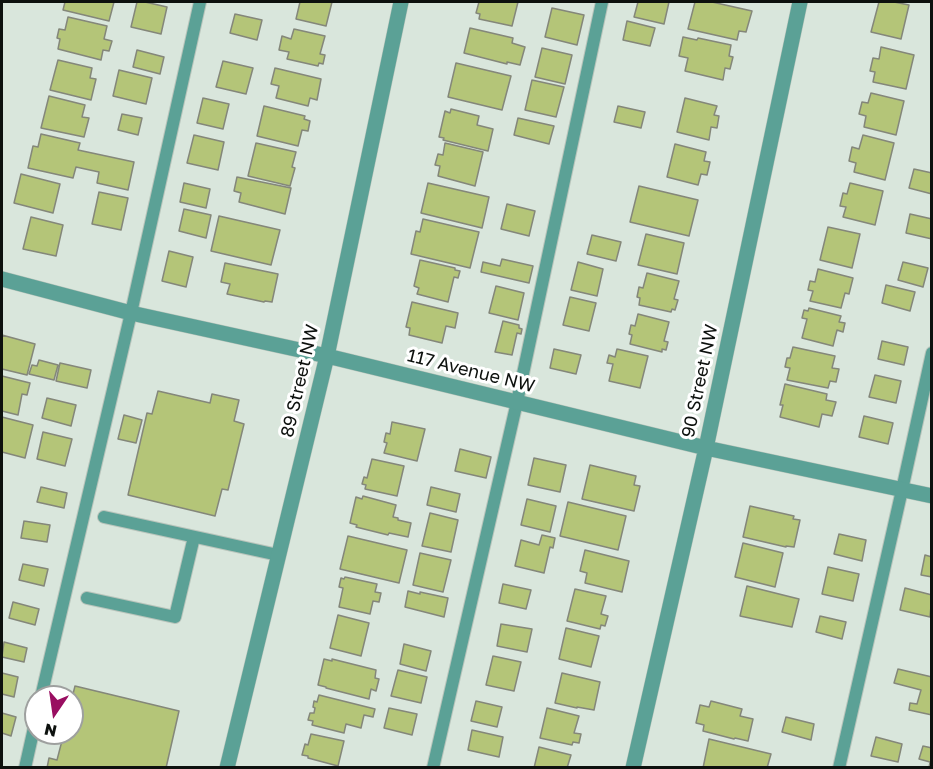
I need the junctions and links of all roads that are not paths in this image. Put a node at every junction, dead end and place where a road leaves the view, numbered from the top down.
1 (200, 2) edge
2 (401, 2) edge
3 (602, 2) edge
4 (800, 2) edge
5 (2, 279) edge
6 (131, 313) junction
7 (932, 352) edge
8 (327, 356) junction
9 (517, 402) junction
10 (706, 447) junction
11 (902, 490) junction
12 (932, 496) edge
13 (104, 517) dead end
14 (194, 537) junction
15 (278, 555) junction
16 (87, 598) dead end
17 (44, 685) edge
18 (30, 745) edge
19 (25, 768) edge
20 (227, 768) edge
21 (433, 768) edge
22 (633, 768) edge
23 (839, 768) edge

1 - 6 lane
2 - 8 street, 89 Street NW
3 - 9 lane
4 - 10 street, 90 Street NW
5 - 6 street, 117 Avenue NW
6 - 8 street, 117 Avenue NW
6 - 17 lane
7 - 11 lane
8 - 9 street, 117 Avenue NW
8 - 15 street, 89 Street NW
9 - 10 street, 117 Avenue NW
9 - 21 lane
10 - 11 street, 117 Avenue NW
10 - 22 street, 90 Street NW
11 - 12 street, 117 Avenue NW
11 - 23 lane
13 - 14 lane
14 - 15 lane
14 - 16 lane
15 - 20 street, 89 Street NW
18 - 19 lane

